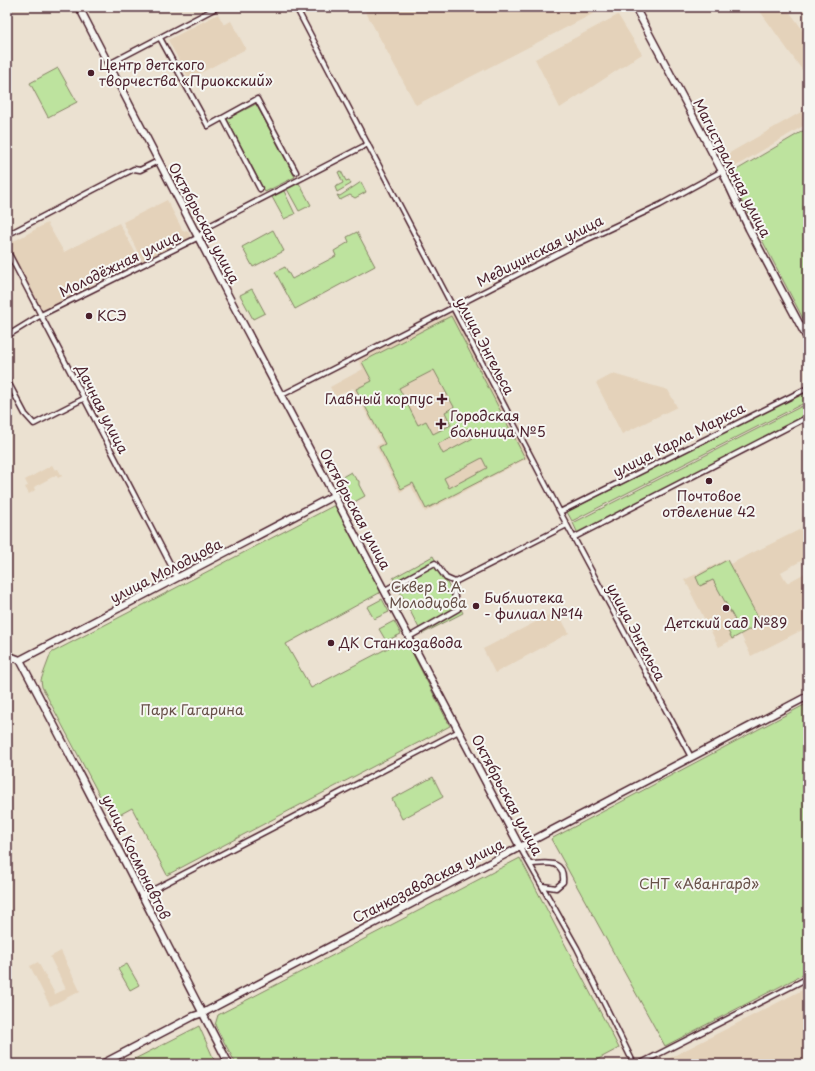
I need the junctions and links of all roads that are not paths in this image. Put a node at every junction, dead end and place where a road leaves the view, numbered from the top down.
1 (79, 7) edge
2 (218, 7) edge
3 (296, 7) edge
4 (635, 7) edge
5 (160, 38) junction
6 (109, 64) junction
7 (223, 118) junction
8 (368, 144) junction
9 (158, 162) junction
10 (296, 172) dead end
11 (722, 172) junction
12 (260, 189) dead end
13 (7, 235) edge
14 (199, 237) junction
15 (7, 250) edge
16 (453, 308) junction
17 (41, 315) junction
18 (7, 336) edge
19 (808, 340) edge
20 (7, 380) edge
21 (808, 388) edge
22 (282, 395) junction
23 (85, 398) junction
24 (808, 417) edge
25 (335, 495) junction
26 (560, 512) junction
27 (567, 525) junction
28 (573, 538) junction
29 (177, 577) junction
30 (455, 582) junction
31 (385, 590) junction
32 (409, 638) junction
33 (7, 655) edge
34 (20, 660) junction
35 (808, 696) edge
36 (459, 731) junction
37 (690, 757) junction
38 (520, 847) junction
39 (531, 864) junction
40 (543, 886) junction
41 (141, 896) junction
42 (808, 978) edge
43 (203, 1014) junction
44 (102, 1064) edge
45 (229, 1064) edge
46 (634, 1064) edge
47 (639, 1064) edge

1 - 6 street, Октябрьская улица
2 - 5 street
3 - 8 street, улица Энгельса
4 - 11 street, Магистральная улица
5 - 6 street
5 - 7 street
6 - 9 street, Октябрьская улица
7 - 10 street
7 - 12 street
8 - 14 street, Молодёжная улица
8 - 16 street, улица Энгельса
9 - 13 street
9 - 14 street, Октябрьская улица
11 - 16 street, Медицинская улица
11 - 19 street, Магистральная улица
14 - 17 street, Молодёжная улица
14 - 22 street, Октябрьская улица
15 - 17 street, Дачная улица
16 - 22 street, Медицинская улица
16 - 26 street, улица Энгельса
17 - 18 street, Молодёжная улица
17 - 23 street, Дачная улица
20 - 23 street
21 - 26 street, улица Карла Маркса
22 - 25 street, Октябрьская улица
23 - 29 street, Дачная улица
24 - 28 street
25 - 29 street, улица Молодцова
25 - 31 street, Октябрьская улица
26 - 27 street, улица Энгельса
27 - 28 street, улица Энгельса
27 - 30 street
28 - 37 street, улица Энгельса
29 - 34 street, улица Молодцова
30 - 31 street
30 - 32 street
31 - 32 street, Октябрьская улица
32 - 36 street, Октябрьская улица
33 - 34 street
34 - 41 street, улица Космонавтов
35 - 37 street, Станкозаводская улица
36 - 38 street, Октябрьская улица
36 - 41 street
37 - 38 street, Станкозаводская улица
38 - 39 street, Октябрьская улица
38 - 43 street, Станкозаводская улица
39 - 40 street, Октябрьская улица
39 - 40 street
40 - 46 street, Октябрьская улица
41 - 43 street, улица Космонавтов
42 - 47 street
43 - 44 street, Станкозаводская улица
43 - 45 street, улица Космонавтов

